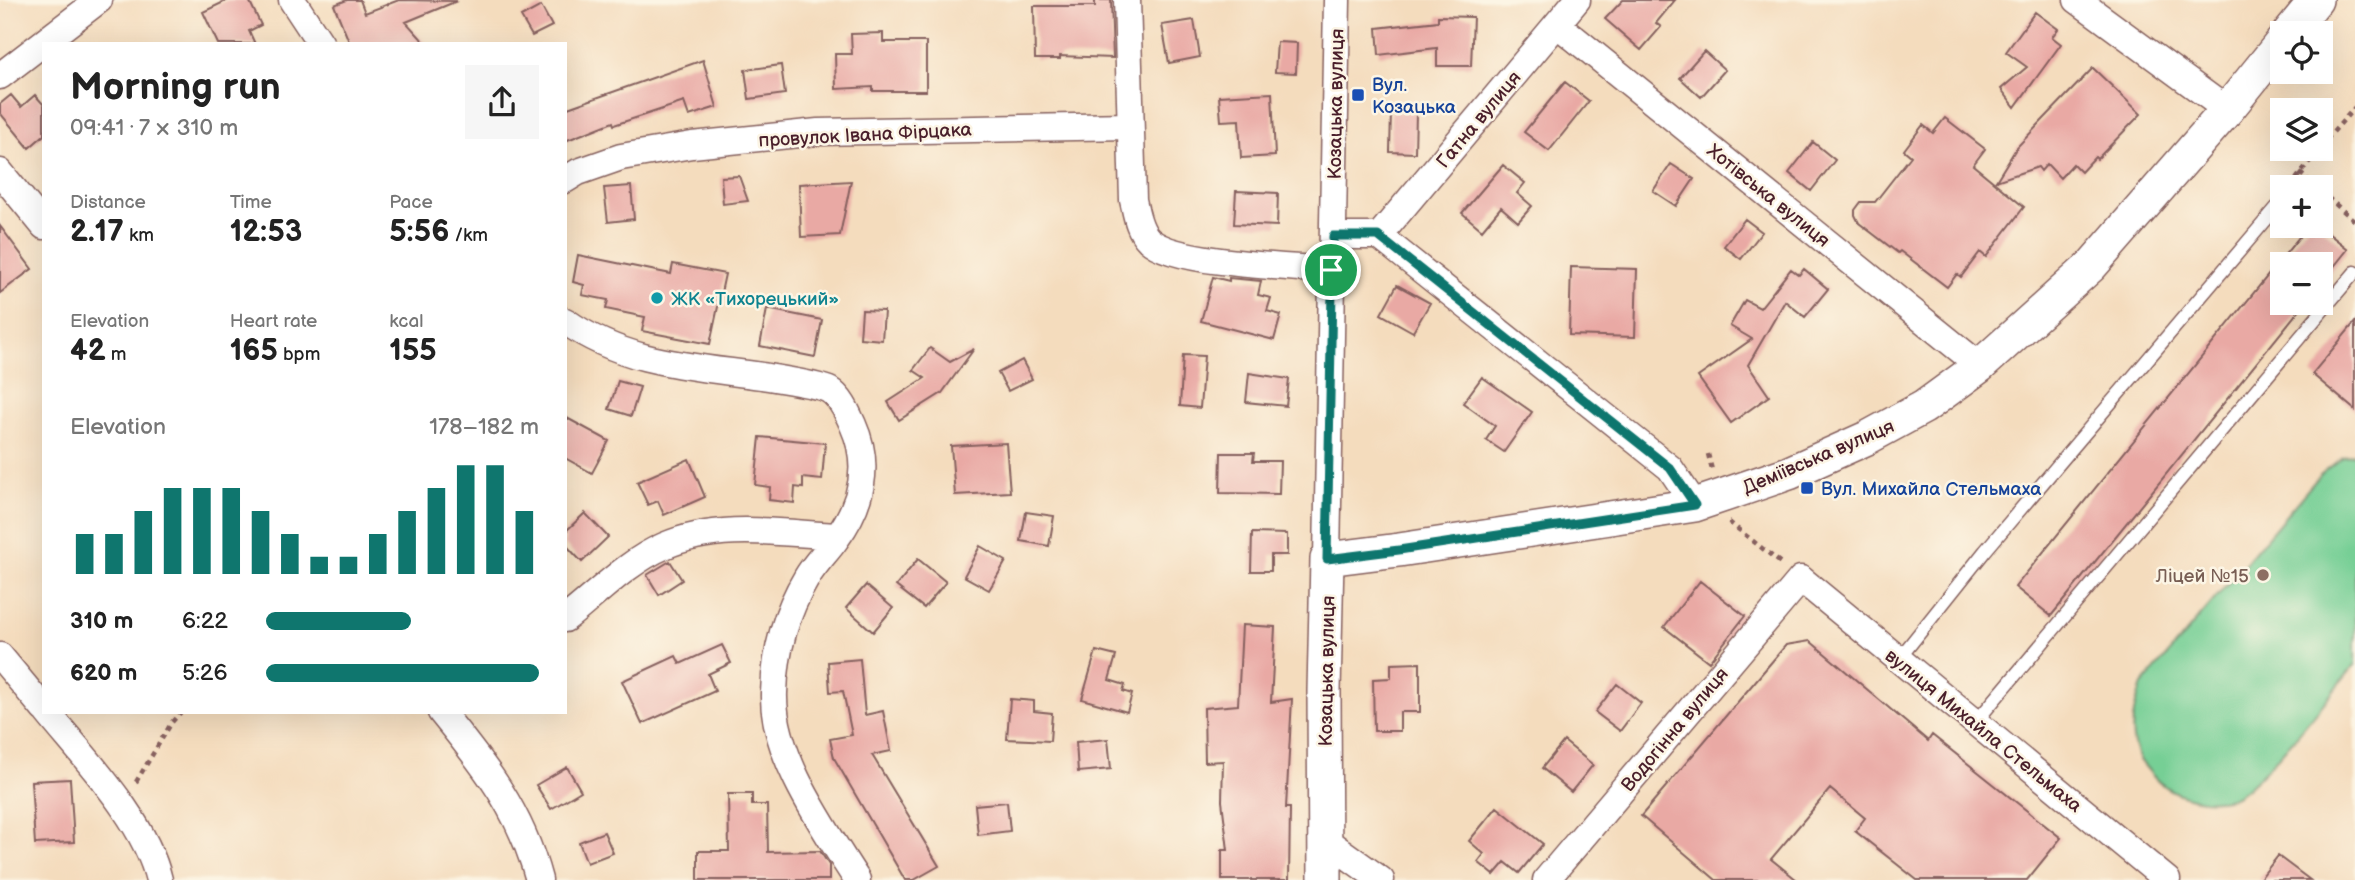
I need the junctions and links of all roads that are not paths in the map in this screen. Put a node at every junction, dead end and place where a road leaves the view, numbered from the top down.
1 (99, 0) edge
2 (292, 0) edge
3 (1127, 0) edge
4 (1337, 0) edge
5 (1577, 0) edge
6 (2077, 0) edge
7 (2316, 0) edge
8 (2299, 21) edge
9 (1558, 25) junction
10 (44, 42) edge
11 (320, 42) edge
12 (42, 44) edge
13 (2270, 57) edge
14 (0, 76) edge
15 (2227, 110) junction
16 (1129, 126) junction
17 (0, 172) edge
18 (567, 179) edge
19 (2270, 215) edge
20 (42, 224) edge
21 (1333, 236) junction
22 (1378, 236) junction
23 (1331, 270) junction
24 (2355, 272) edge
25 (567, 322) edge
26 (1980, 366) junction
27 (1695, 505) junction
28 (838, 536) junction
29 (1327, 559) junction
30 (1801, 579) joint
31 (567, 617) edge
32 (0, 656) edge
33 (1898, 660) junction
34 (42, 706) edge
35 (48, 714) edge
36 (447, 715) edge
37 (1974, 723) junction
38 (1324, 839) junction
39 (159, 880) edge
40 (539, 880) edge
41 (857, 880) edge
42 (1325, 880) edge
43 (1381, 880) edge
44 (1546, 880) edge
45 (2167, 880) edge

1 - 10 street
2 - 11 street
3 - 16 street
4 - 21 street, Козацька вулиця
5 - 9 street, Гатна вулиця
6 - 15 street
7 - 8 street
9 - 22 street, Гатна вулиця
9 - 26 street, Хотівська вулиця
12 - 14 street
13 - 15 street, Деміївська вулиця
15 - 26 street, Деміївська вулиця
16 - 18 street, провулок Івана Фірцака
16 - 23 street
17 - 20 street
19 - 33 lane
21 - 22 street
21 - 23 street, Козацька вулиця
22 - 27 street
23 - 29 street, Козацька вулиця
24 - 37 lane
25 - 28 street
26 - 27 street, Деміївська вулиця
27 - 29 street, Деміївська вулиця
28 - 31 street
28 - 41 street
29 - 38 street, Козацька вулиця
30 - 33 street, вулиця Михайла Стельмаха
30 - 44 street, Водогінна вулиця
32 - 34 street
33 - 37 street, вулиця Михайла Стельмаха
35 - 39 street
36 - 40 street
37 - 45 street, вулиця Михайла Стельмаха
38 - 42 street, Козацька вулиця
38 - 43 street

